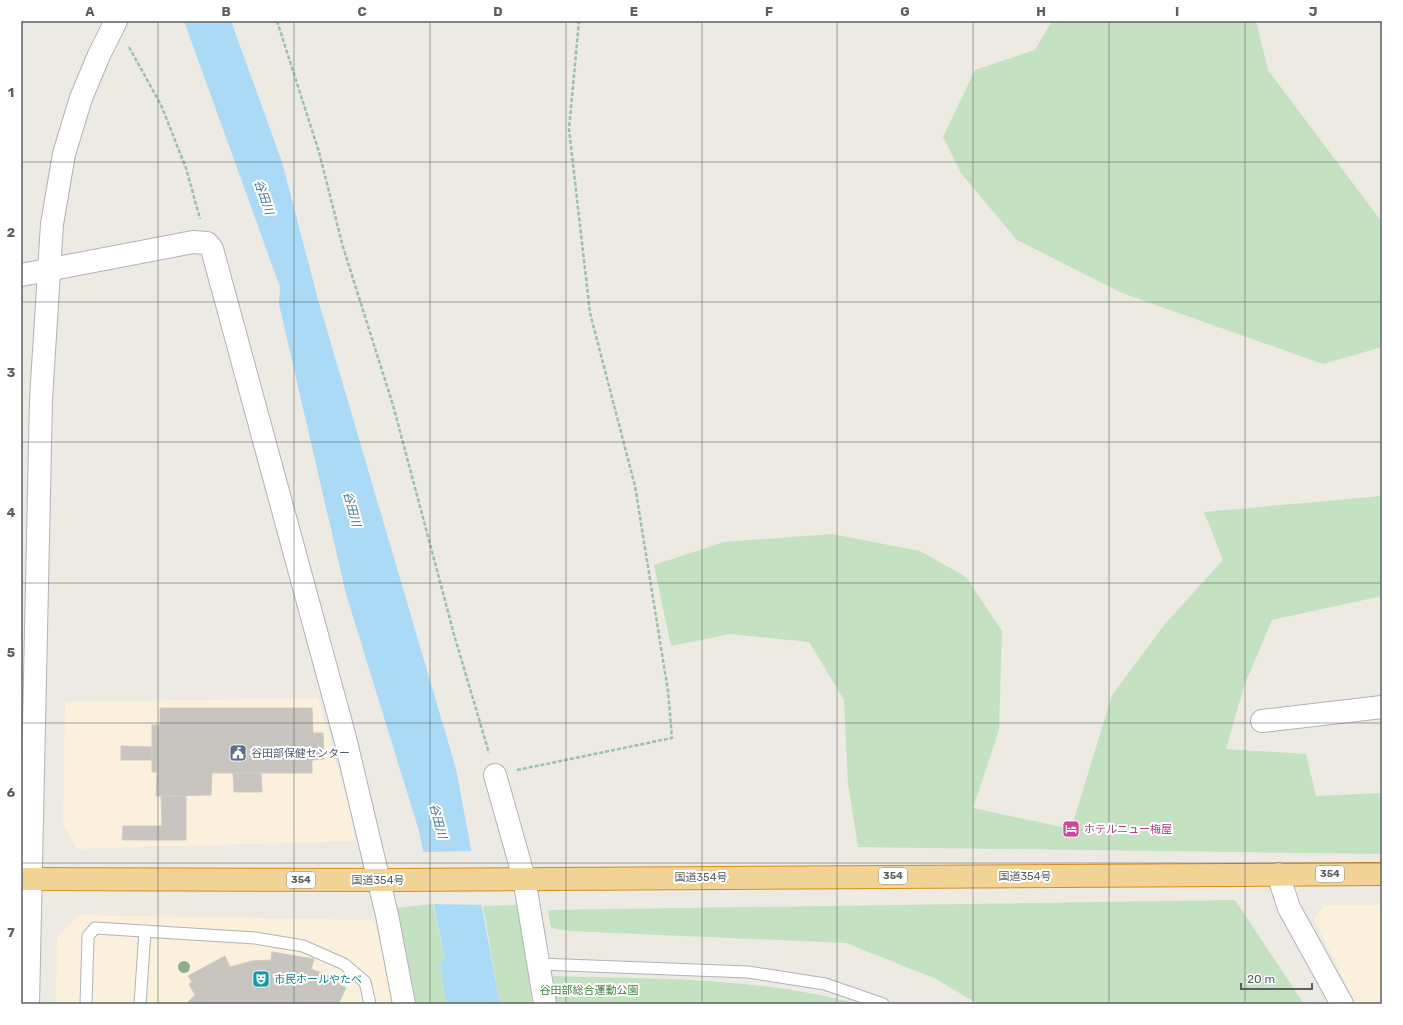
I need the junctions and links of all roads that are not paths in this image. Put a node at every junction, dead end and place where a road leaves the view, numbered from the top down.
1 (116, 21) edge
2 (49, 270) junction
3 (21, 275) edge
4 (1382, 707) edge
5 (28, 718) edge
6 (1262, 721) dead end
7 (495, 775) road end
8 (1278, 874) junction
9 (1382, 874) edge
10 (517, 878) junction
11 (26, 879) edge
12 (386, 880) junction
13 (145, 931) junction
14 (539, 964) junction
15 (28, 1004) edge
16 (86, 1004) edge
17 (140, 1004) edge
18 (370, 1004) edge
19 (404, 1004) edge
20 (545, 1004) edge
21 (883, 1004) edge
22 (1342, 1004) edge

1 - 2 street
2 - 3 street
2 - 5 street
2 - 12 street
4 - 6 street
5 - 11 street
7 - 10 street
8 - 9 highway, 国道354号 / 354
8 - 10 highway, 国道354号 / 354
8 - 22 street
10 - 12 highway, 国道354号 / 354
10 - 14 street
11 - 12 highway, 国道354号 / 354
11 - 15 street
12 - 19 street
13 - 16 lane
13 - 17 lane
13 - 18 lane
14 - 20 street
14 - 21 lane

